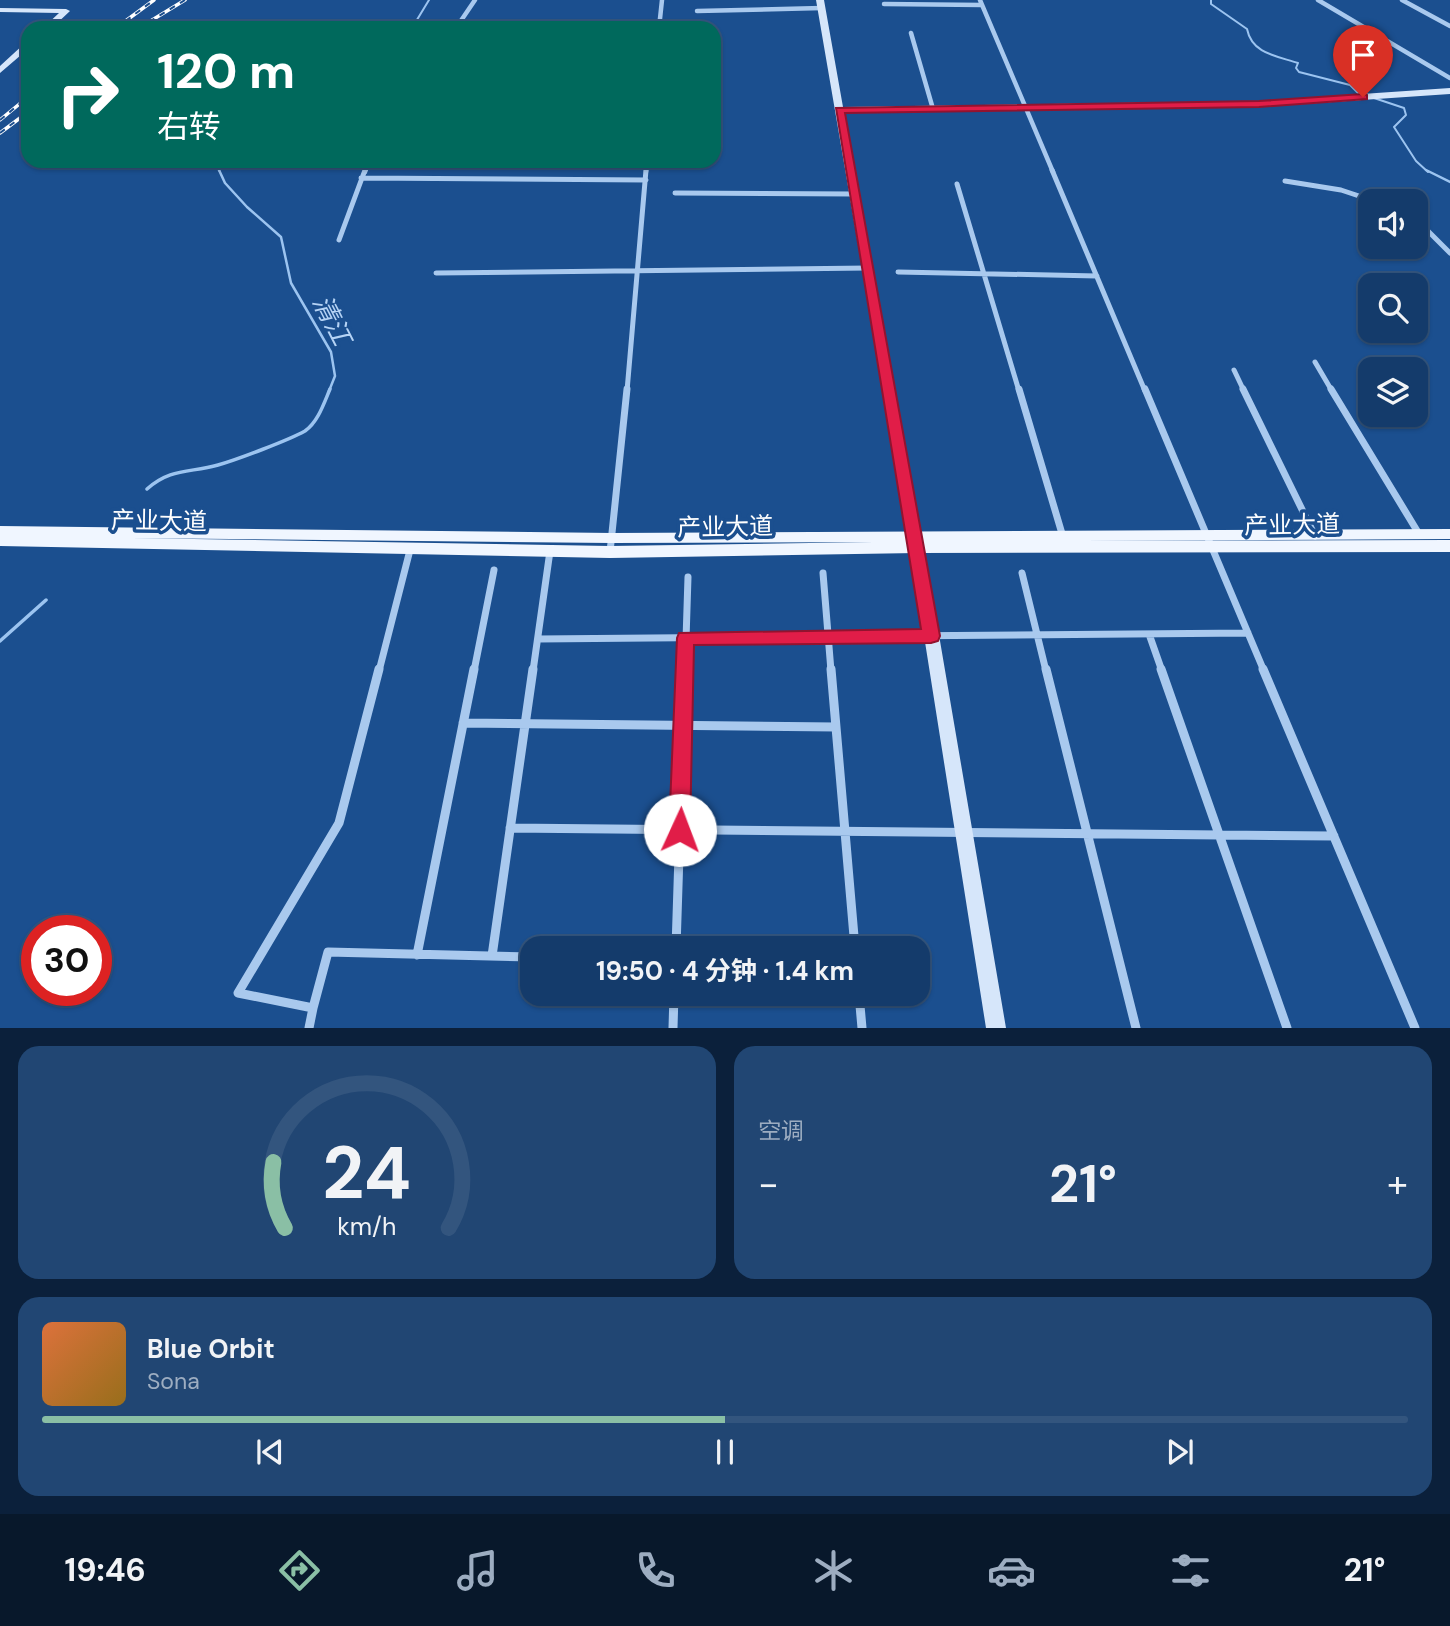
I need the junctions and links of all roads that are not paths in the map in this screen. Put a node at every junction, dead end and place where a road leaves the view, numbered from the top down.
1 (475, 0) edge
2 (662, 0) edge
3 (1318, 0) edge
4 (1402, 0) edge
5 (981, 2) edge
6 (821, 4) edge
7 (884, 4) dead end
8 (0, 10) edge
9 (697, 11) dead end
10 (55, 21) edge
11 (461, 21) edge
12 (660, 21) edge
13 (1450, 26) edge
14 (911, 33) dead end
15 (21, 51) edge
16 (0, 70) edge
17 (1450, 78) edge
18 (1450, 91) edge
19 (1026, 107) junction
20 (933, 108) junction
21 (840, 110) junction
22 (366, 168) edge
23 (647, 168) edge
24 (361, 178) junction
25 (646, 180) junction
26 (1285, 181) dead end
27 (957, 184) dead end
28 (676, 192) dead end
29 (854, 194) junction
30 (1358, 196) edge
31 (1428, 231) edge
32 (339, 240) dead end
33 (1450, 253) edge
34 (867, 268) junction
35 (639, 269) junction
36 (898, 272) dead end
37 (436, 273) dead end
38 (984, 274) junction
39 (1097, 276) junction
40 (1314, 362) dead end
41 (1234, 370) dead end
42 (0, 531) edge
43 (1419, 534) junction
44 (1450, 534) edge
45 (1315, 536) junction
46 (1063, 537) junction
47 (0, 541) edge
48 (916, 541) junction
49 (1210, 543) junction
50 (611, 545) junction
51 (1450, 546) edge
52 (410, 550) junction
53 (550, 551) junction
54 (494, 570) dead end
55 (823, 573) dead end
56 (1022, 573) dead end
57 (688, 577) dead end
58 (1248, 633) junction
59 (1149, 634) junction
60 (1037, 635) junction
61 (931, 636) junction
62 (828, 637) junction
63 (686, 638) junction
64 (538, 639) junction
65 (463, 723) junction
66 (526, 724) junction
67 (683, 725) junction
68 (836, 727) junction
69 (510, 828) junction
70 (680, 830) junction
71 (845, 831) junction
72 (964, 833) junction
73 (1087, 834) junction
74 (1219, 835) junction
75 (1334, 836) junction
76 (676, 936) edge
77 (854, 936) edge
78 (417, 955) junction
79 (492, 956) junction
80 (520, 957) edge
81 (674, 1006) edge
82 (860, 1006) edge
83 (313, 1008) junction
84 (309, 1027) edge
85 (673, 1027) edge
86 (862, 1027) edge
87 (996, 1027) edge
88 (1136, 1027) edge
89 (1287, 1027) edge
90 (1415, 1027) edge

1 - 11 street
2 - 12 street
3 - 17 street
4 - 13 street
5 - 7 street
5 - 19 street
6 - 9 street
6 - 21 street
8 - 10 street
14 - 20 street
15 - 16 street
18 - 19 street
19 - 20 street
19 - 39 street
20 - 21 street
21 - 29 street
22 - 24 street
23 - 25 street
24 - 25 street
24 - 32 street
25 - 35 street
26 - 30 street
27 - 38 street
28 - 29 street
29 - 34 street
31 - 33 street
34 - 35 street
34 - 48 street
35 - 37 street
35 - 50 street
36 - 38 street
38 - 39 street
38 - 46 street
39 - 49 street
40 - 43 street
41 - 45 street
42 - 50 main road, 产业大道
43 - 44 main road, 产业大道
43 - 45 main road, 产业大道
45 - 49 main road, 产业大道
46 - 48 main road, 产业大道
46 - 49 main road, 产业大道
47 - 52 main road, 产业大道
48 - 49 main road, 产业大道
48 - 50 main road, 产业大道
48 - 61 street
49 - 51 main road, 产业大道
49 - 58 street
50 - 53 main road, 产业大道
52 - 53 main road, 产业大道
52 - 83 street
53 - 64 street
54 - 65 street
55 - 62 street
56 - 60 street
57 - 63 street
58 - 59 street
58 - 75 street
59 - 60 street
59 - 74 street
60 - 61 street
60 - 73 street
61 - 62 street
61 - 72 street
62 - 63 street
62 - 68 street
63 - 64 street
63 - 67 street
64 - 66 street
65 - 66 street
65 - 78 street
66 - 67 street
66 - 69 street
67 - 68 street
67 - 70 street
68 - 71 street
69 - 70 street
69 - 79 street
70 - 71 street
70 - 76 street
71 - 72 street
71 - 77 street
72 - 73 street
72 - 87 street
73 - 74 street
73 - 88 street
74 - 75 street
74 - 89 street
75 - 90 street
78 - 79 street
78 - 83 street
79 - 80 street
81 - 85 street
82 - 86 street
83 - 84 street

